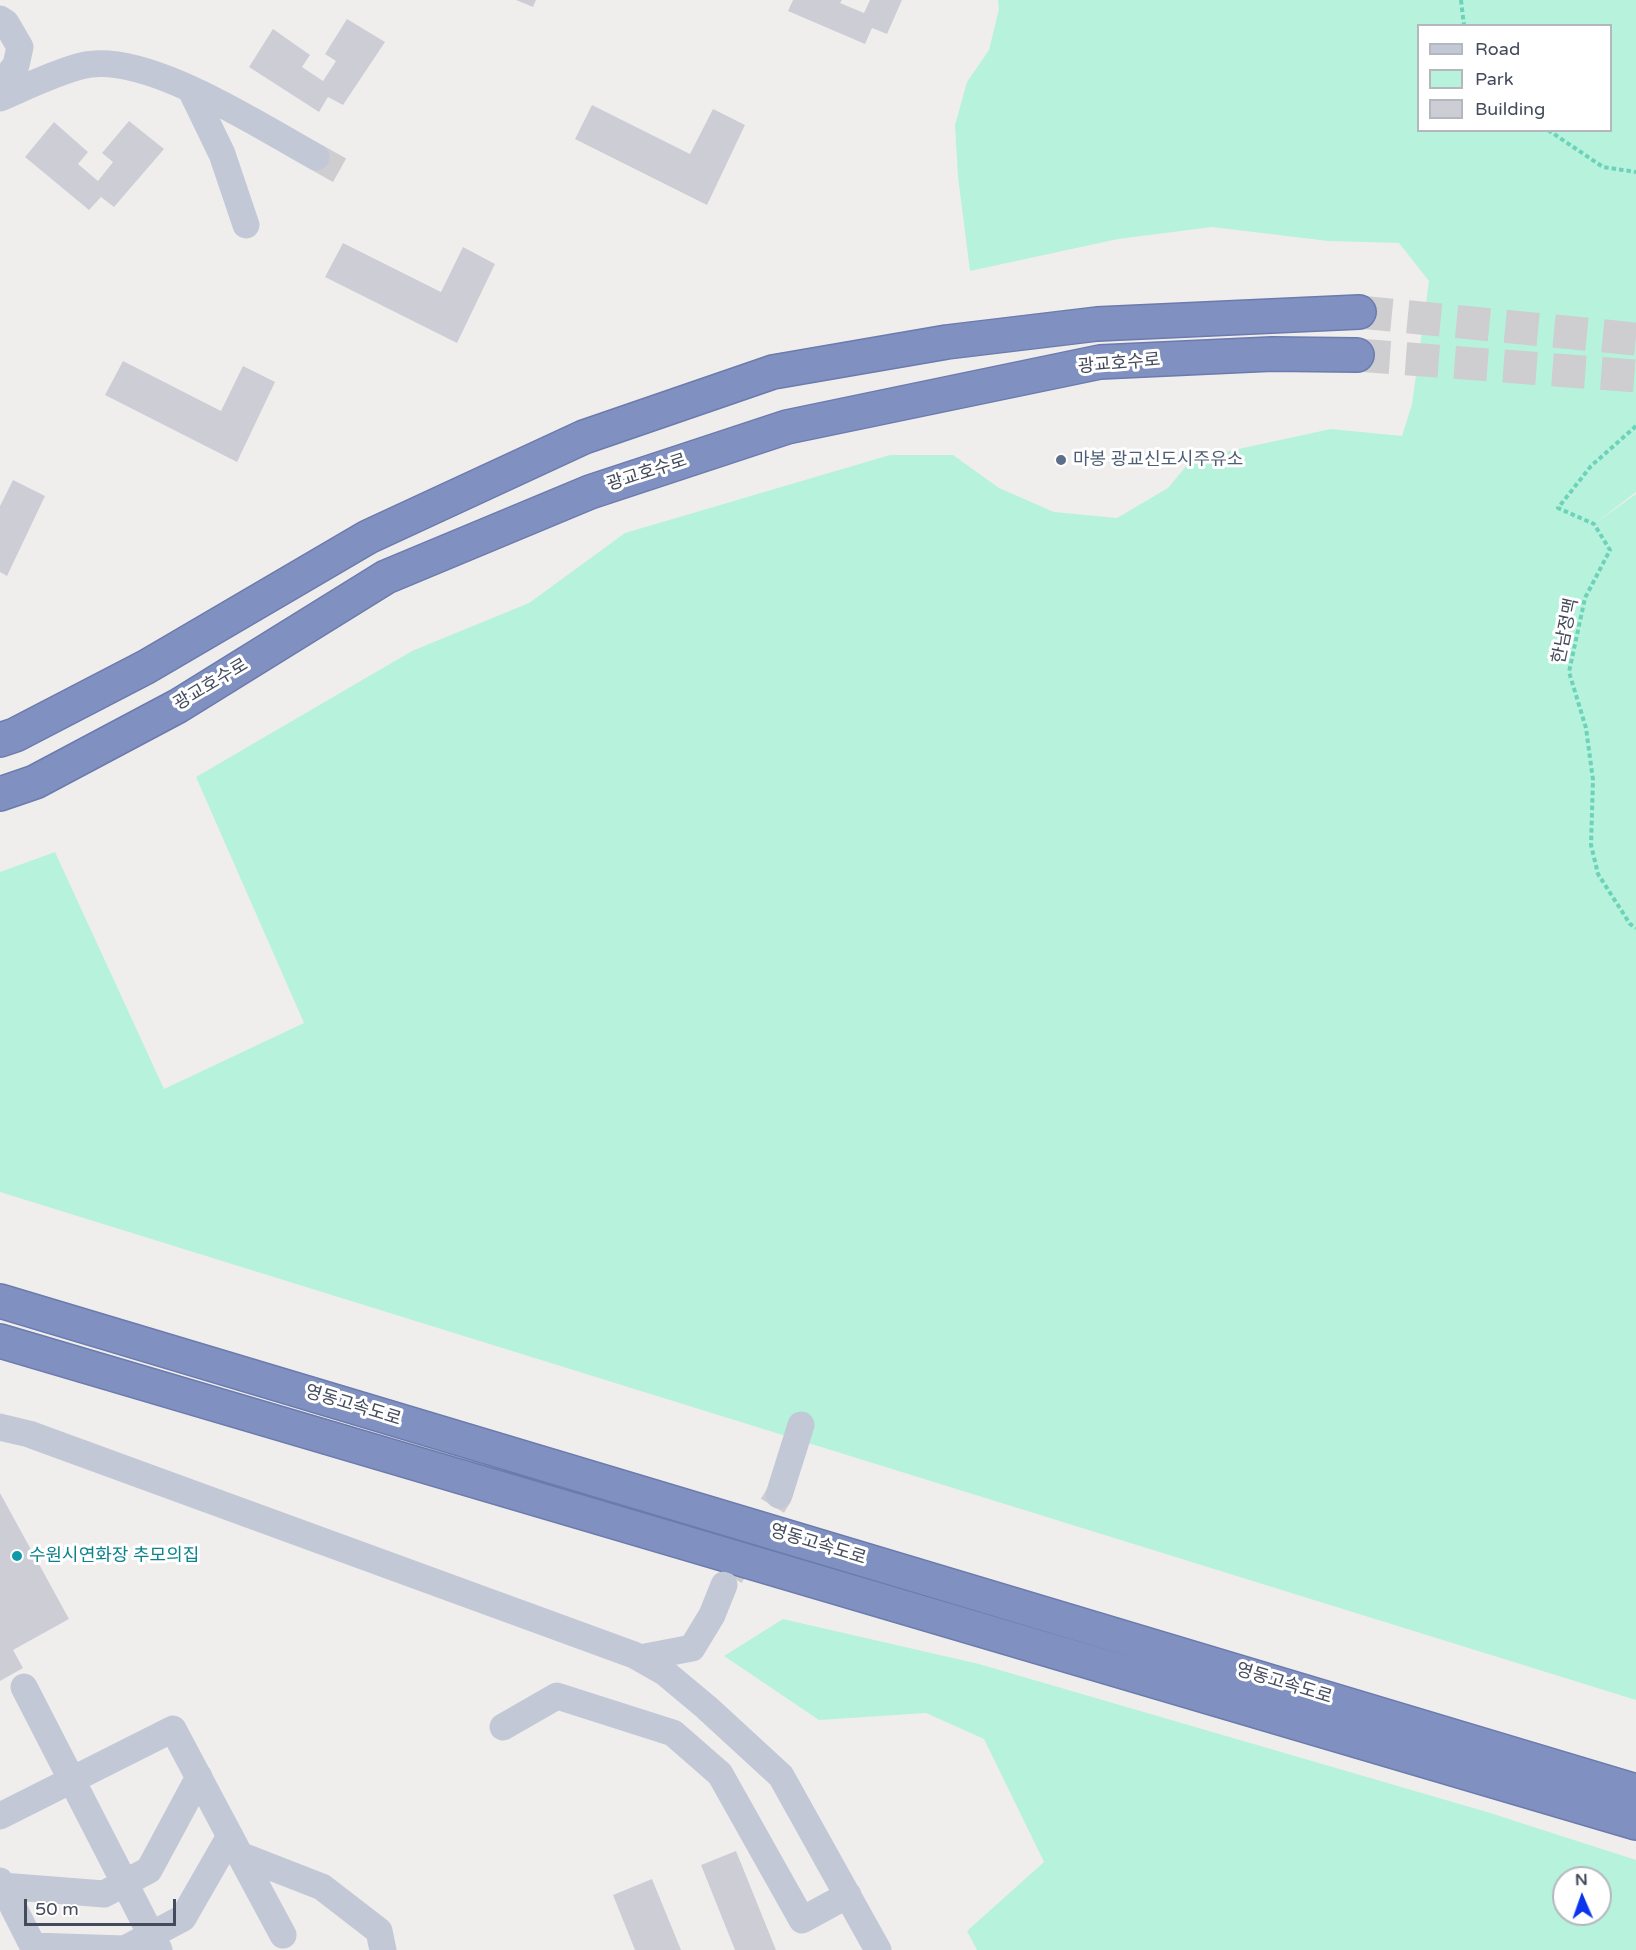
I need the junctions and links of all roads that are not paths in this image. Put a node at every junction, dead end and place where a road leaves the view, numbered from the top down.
1 (0, 19) edge
2 (0, 85) edge
3 (191, 90) junction
4 (0, 98) edge
5 (316, 157) tunnel mouth
6 (246, 225) dead end
7 (1359, 312) tunnel mouth
8 (1357, 355) tunnel mouth
9 (0, 740) edge
10 (0, 794) edge
11 (0, 1301) edge
12 (0, 1341) edge
13 (801, 1425) dead end
14 (0, 1427) edge
15 (779, 1495) tunnel mouth
16 (724, 1585) tunnel mouth
17 (640, 1658) junction
18 (24, 1688) dead end
19 (503, 1727) dead end
20 (199, 1777) junction
21 (1636, 1791) edge
22 (0, 1816) edge
23 (1636, 1823) edge
24 (235, 1845) junction
25 (1, 1884) edge
26 (848, 1895) junction
27 (283, 1935) dead end
28 (34, 1948) edge
29 (874, 1949) edge
30 (159, 1950) edge
31 (383, 1950) edge

1 - 2 street
3 - 4 street
3 - 5 street
3 - 6 street
7 - 9 highway
8 - 10 highway, 광교호수로
11 - 21 highway, 영동고속도로
12 - 23 highway, 영동고속도로
13 - 15 street
14 - 17 street
16 - 17 street
17 - 26 street
18 - 30 street
19 - 26 street
20 - 22 street
20 - 24 street
20 - 25 street
24 - 27 street
24 - 28 street
24 - 31 street
25 - 28 street
26 - 29 street

